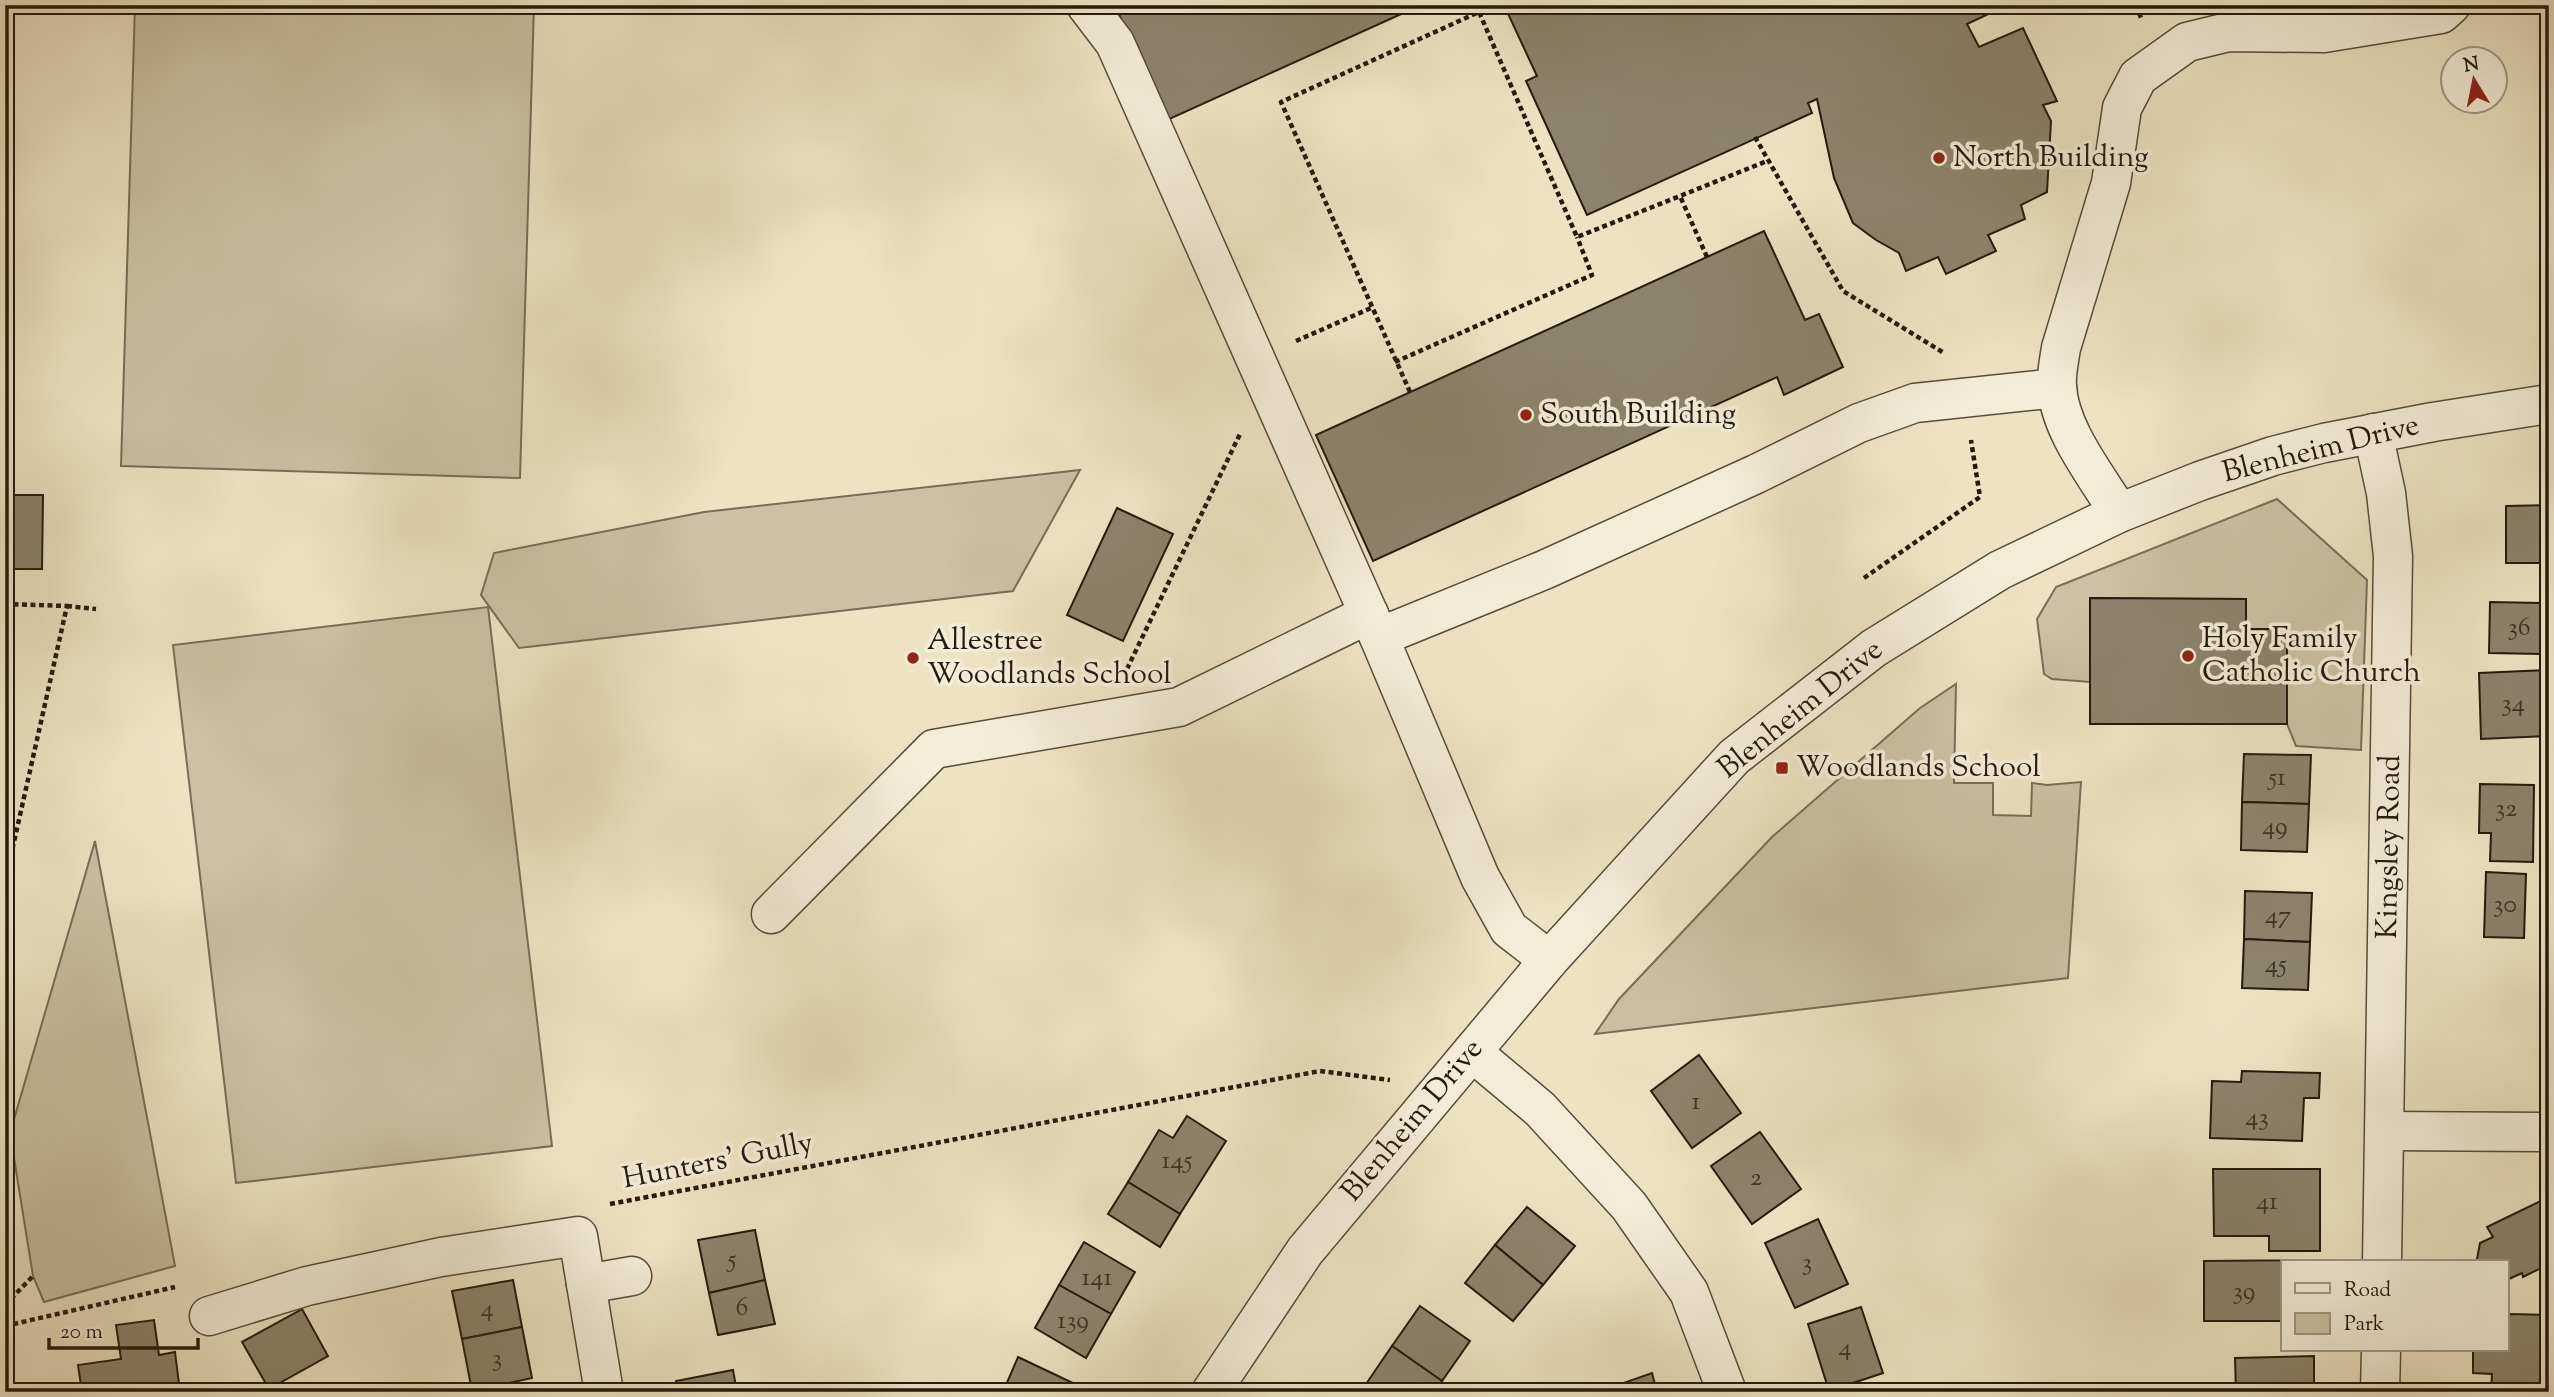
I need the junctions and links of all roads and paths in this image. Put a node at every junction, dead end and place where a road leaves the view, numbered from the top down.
1 (1086, 5) edge
2 (2451, 5) edge
3 (2225, 19) edge
4 (1755, 137) dead end
5 (1767, 161) junction
6 (1680, 196) junction
7 (1577, 237) junction
8 (1707, 257) dead end
9 (1371, 308) junction
10 (1256, 359) junction
11 (1395, 362) junction
12 (2057, 388) junction
13 (1410, 392) dead end
14 (1966, 398) junction
15 (2549, 404) edge
16 (1241, 431) dead end
17 (2373, 433) junction
18 (2119, 513) junction
19 (1864, 578) dead end
20 (5, 604) edge
21 (67, 606) junction
22 (96, 609) dead end
23 (1374, 626) junction
24 (1122, 679) dead end
25 (5, 883) edge
26 (771, 914) dead end
27 (1549, 960) junction
28 (1472, 1052) junction
29 (1442, 1087) junction
30 (2385, 1131) junction
31 (2549, 1132) edge
32 (606, 1204) dead end
33 (2382, 1260) edge
34 (33, 1276) dead end
35 (632, 1276) dead end
36 (586, 1284) junction
37 (181, 1286) dead end
38 (5, 1305) edge
39 (209, 1317) dead end
40 (5, 1326) edge
41 (2381, 1352) edge
42 (604, 1392) edge
43 (1212, 1392) edge
44 (1727, 1392) edge
45 (2380, 1392) edge

1 - 10 street
2 - 3 street
3 - 12 street
4 - 5 path
5 - 6 path
5 - 14 path
6 - 7 path
6 - 8 path
7 - 9 path
7 - 11 path
9 - 10 path
9 - 11 path
10 - 23 street
11 - 13 path
12 - 14 street
12 - 18 street
14 - 19 path
14 - 23 street
15 - 17 street, Blenheim Drive
16 - 24 path
17 - 18 street, Blenheim Drive
17 - 30 street, Kingsley Road
18 - 27 street, Blenheim Drive
20 - 21 path
21 - 22 path
21 - 25 path
23 - 26 street
23 - 27 street
27 - 28 street, Blenheim Drive
28 - 29 street, Blenheim Drive
28 - 44 street
29 - 32 path, Hunters' Gully
29 - 43 street, Blenheim Drive
30 - 31 street
30 - 33 street, Kingsley Road
34 - 38 path
35 - 36 street
36 - 39 street
36 - 42 street
37 - 40 path
41 - 45 street

